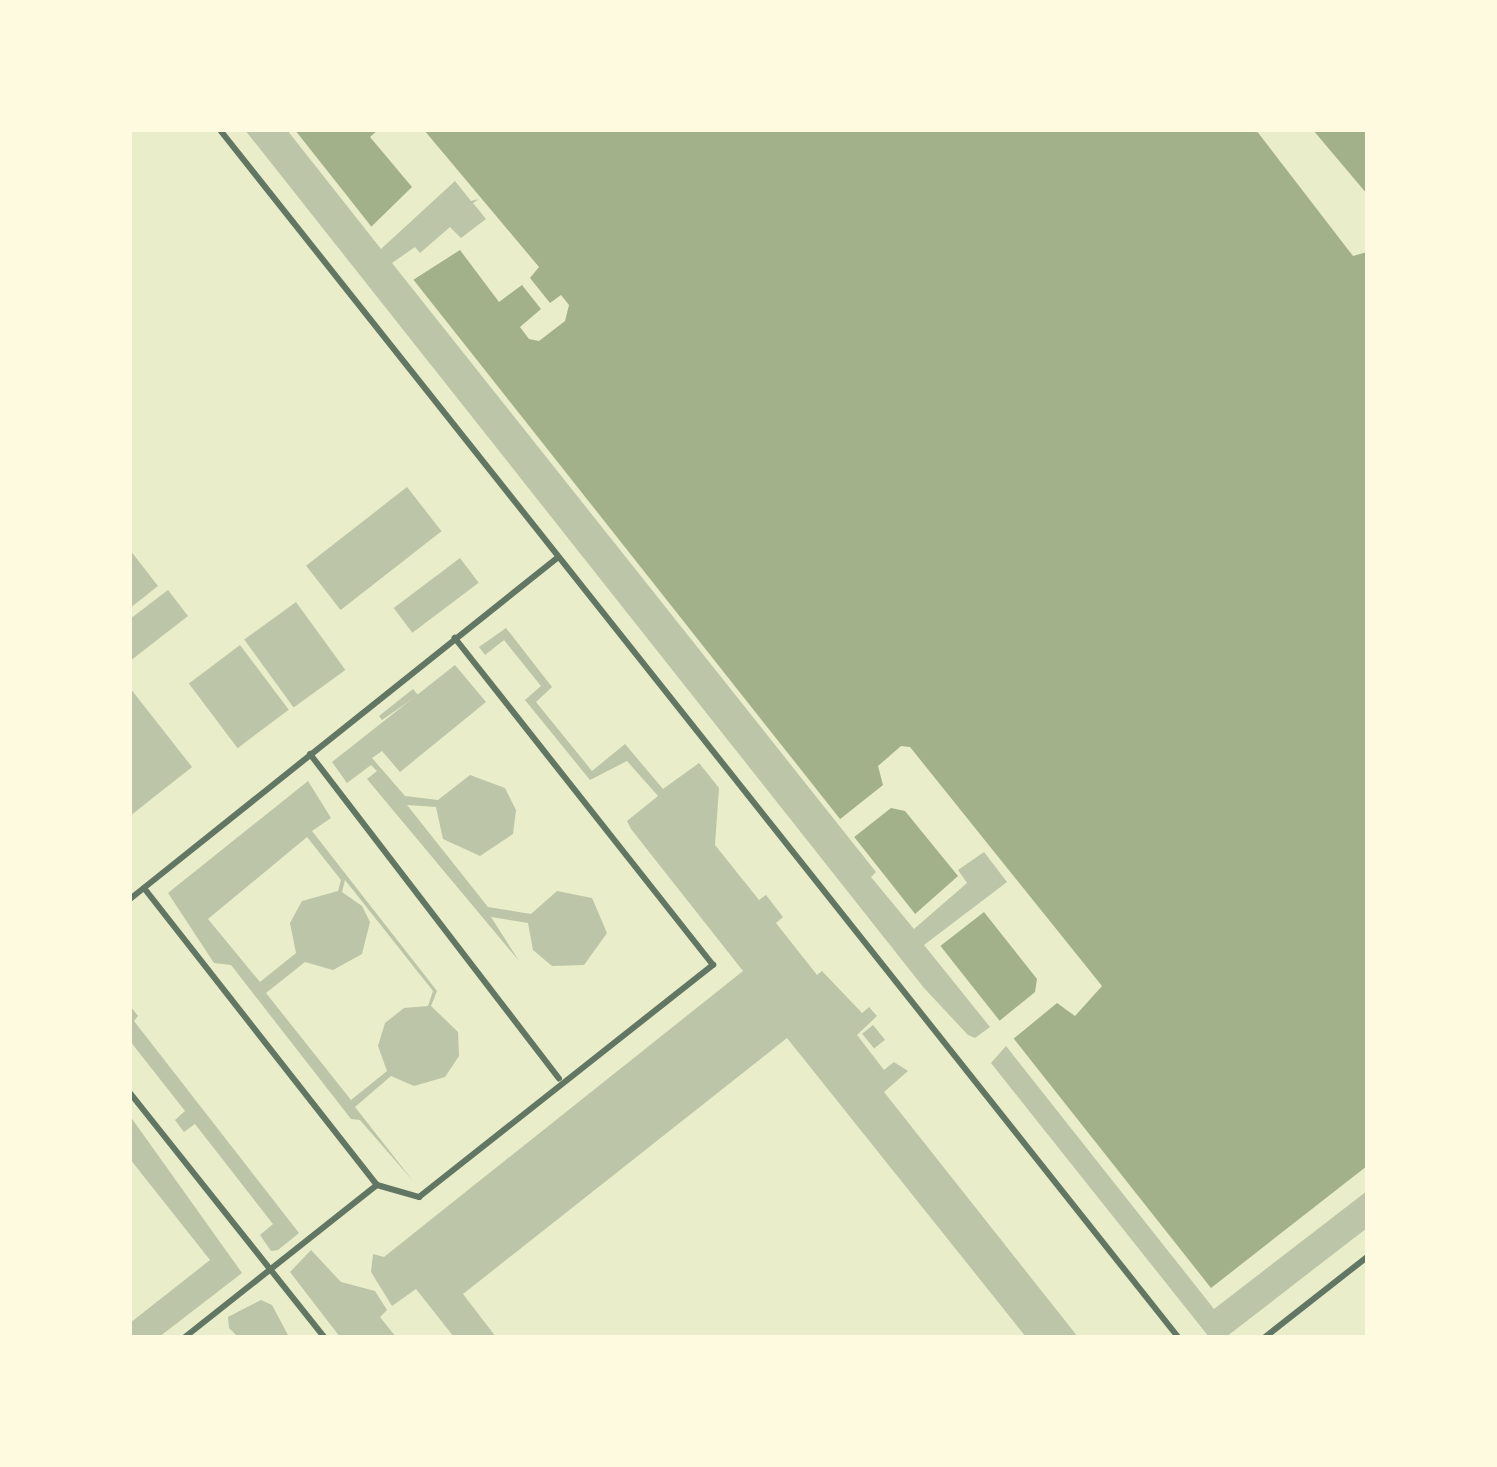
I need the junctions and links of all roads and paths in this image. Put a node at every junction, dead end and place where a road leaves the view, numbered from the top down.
1 (220, 130) edge
2 (557, 558) junction
3 (455, 638) junction
4 (310, 754) junction
5 (144, 888) junction
6 (130, 899) edge
7 (559, 1079) junction
8 (130, 1093) edge
9 (377, 1185) junction
10 (1367, 1257) edge
11 (271, 1269) junction
12 (185, 1337) edge
13 (324, 1337) edge
14 (1178, 1337) edge
15 (1265, 1337) edge

1 - 2 lane
2 - 3 lane
2 - 14 lane
3 - 4 lane
3 - 7 lane
4 - 5 lane
4 - 7 lane
5 - 6 lane
5 - 9 lane
7 - 9 lane
8 - 11 lane
9 - 11 lane
10 - 15 lane
11 - 12 lane
11 - 13 lane

